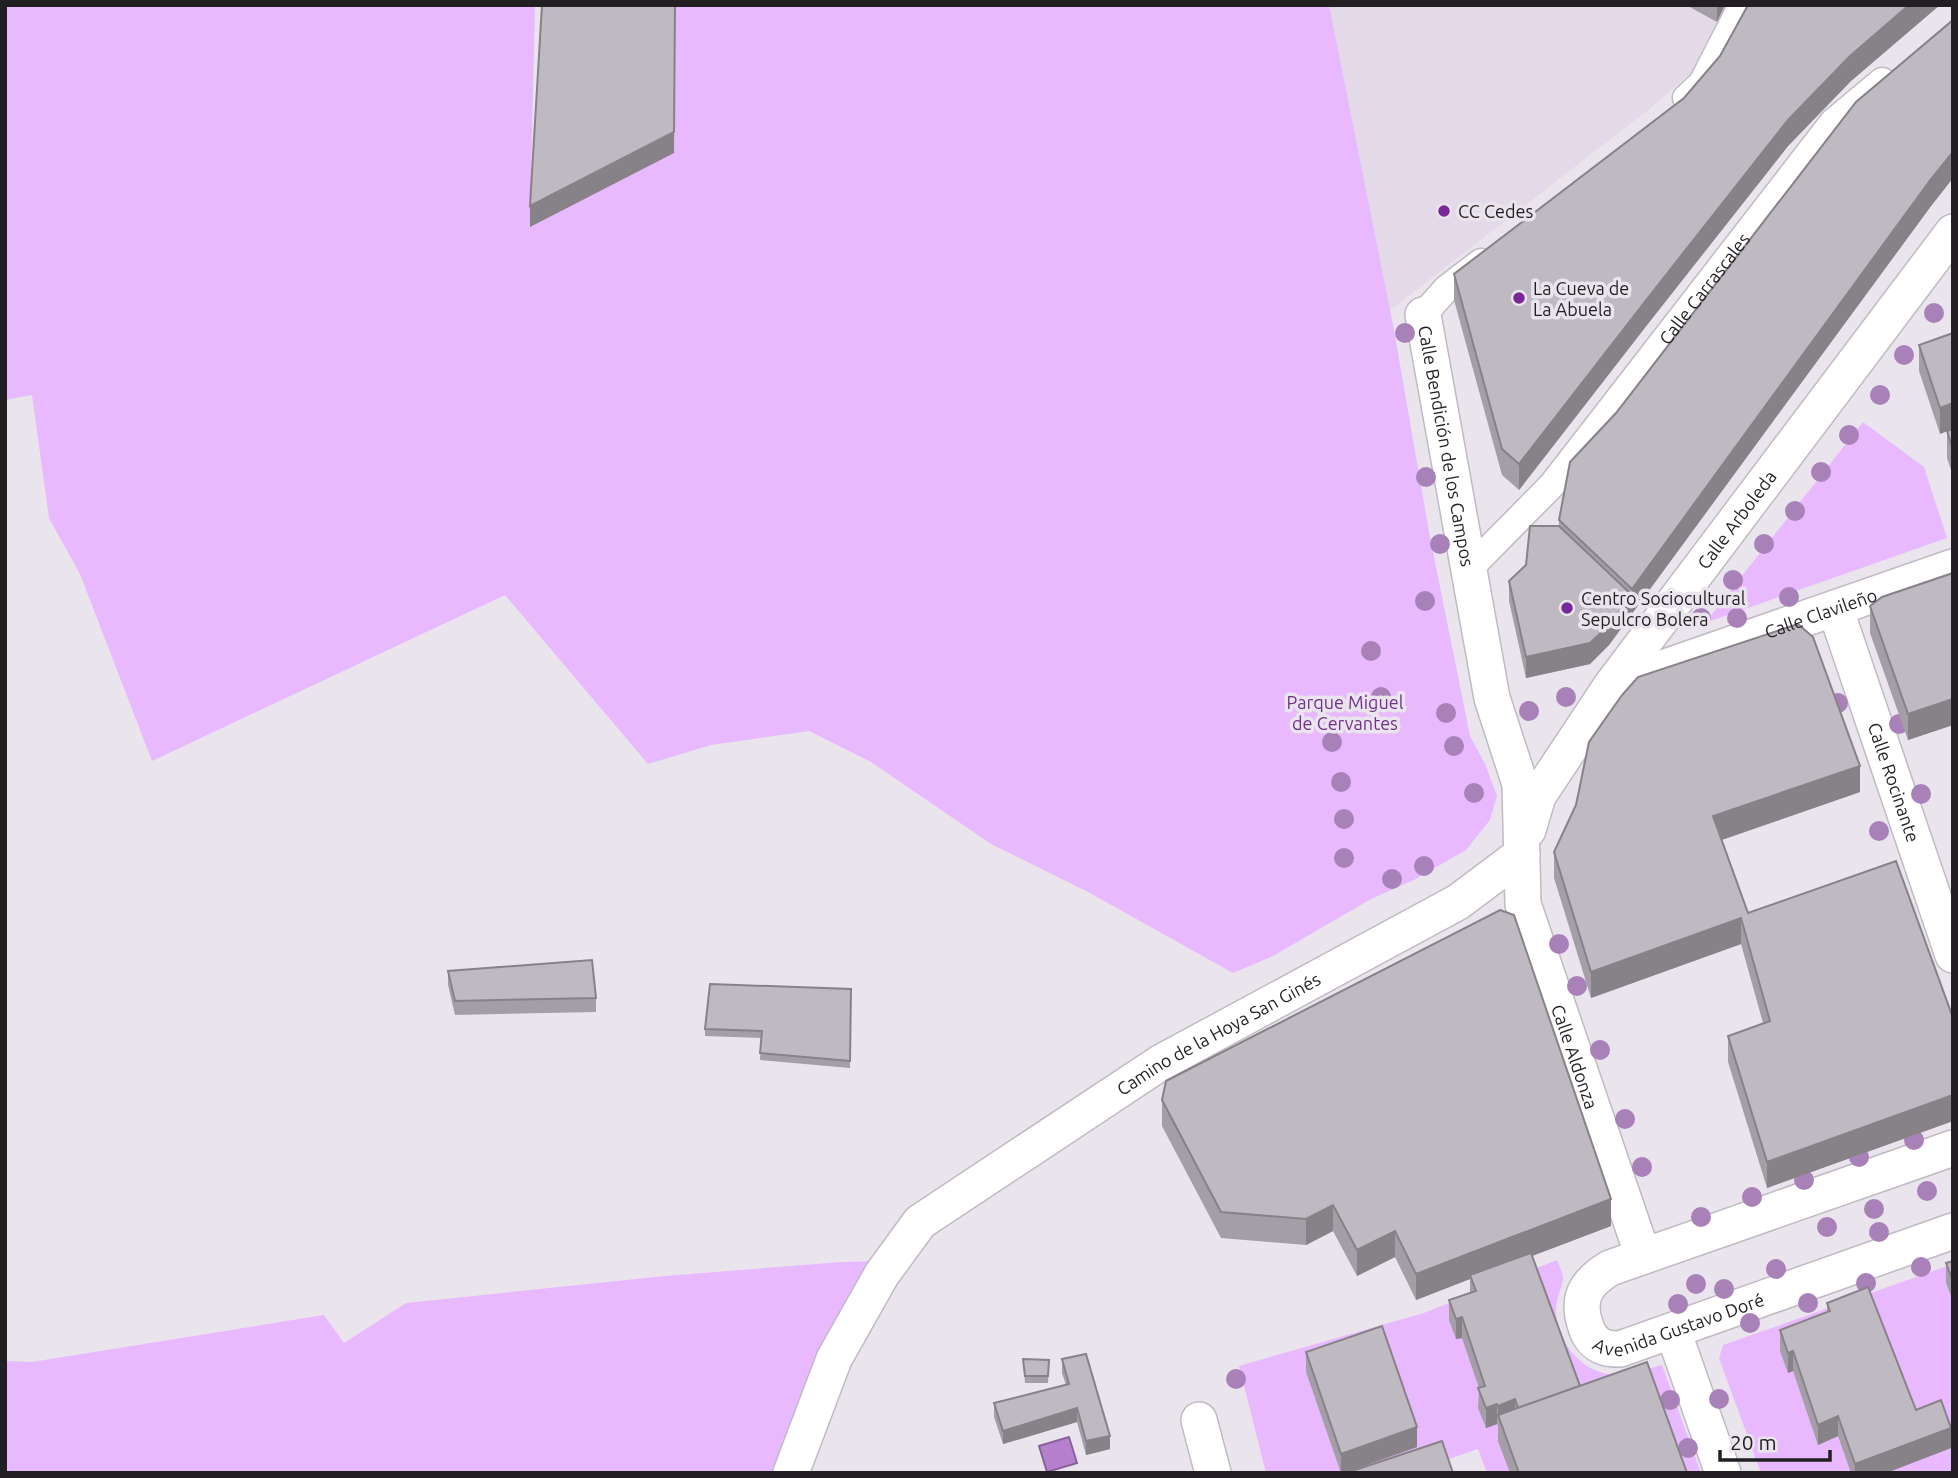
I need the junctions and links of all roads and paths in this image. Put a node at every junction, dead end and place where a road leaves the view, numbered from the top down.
1 (1742, 5) edge
2 (1903, 63) edge
3 (1672, 112) edge
4 (1953, 232) edge
5 (1501, 247) edge
6 (1423, 315) joint
7 (1953, 567) edge
8 (1468, 570) junction
9 (1835, 608) junction
10 (1611, 686) junction
11 (1522, 854) junction
12 (1953, 955) edge
13 (1953, 1148) edge
14 (1953, 1231) edge
15 (1643, 1256) junction
16 (1673, 1331) junction
17 (1199, 1420) dead end
18 (791, 1473) edge
19 (1213, 1473) edge
20 (1723, 1473) edge

1 - 3 street
2 - 8 street, Calle Carrascales
4 - 10 street, Calle Arboleda
5 - 6 street, Calle Bendición de los Campos
6 - 8 street, Calle Bendición de los Campos
7 - 9 street, Calle Clavileño
8 - 11 street, Calle Bendición de los Campos
9 - 10 street, Calle Clavileño
9 - 12 street, Calle Rocinante
10 - 11 street, Calle Arboleda
11 - 15 street, Calle Aldonza
11 - 18 street, Camino de la Hoya San Ginés
13 - 15 street, Avenida Gustavo Doré
14 - 16 street, Avenida Gustavo Doré
15 - 16 street, Avenida Gustavo Doré
16 - 20 street
17 - 19 street

